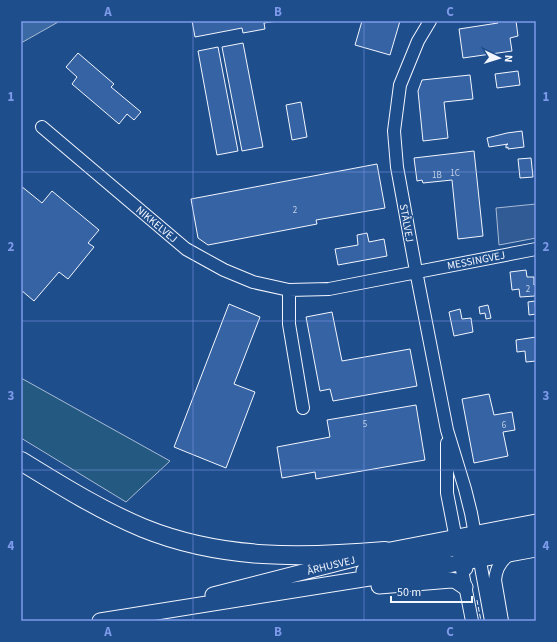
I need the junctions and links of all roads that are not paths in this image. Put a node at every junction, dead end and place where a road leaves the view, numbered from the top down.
1 (430, 21) edge
2 (42, 127) dead end
3 (536, 249) edge
4 (416, 271) junction
5 (289, 290) junction
6 (303, 408) dead end
7 (446, 430) junction
8 (21, 461) edge
9 (536, 522) edge
10 (536, 534) edge
11 (468, 546) junction
12 (536, 549) edge
13 (385, 552) junction
14 (509, 555) junction
15 (465, 587) junction
16 (286, 592) junction
17 (128, 616) junction
18 (100, 621) edge
19 (472, 621) edge
20 (491, 621) edge
21 (502, 621) edge

1 - 4 street, STÅLVEJ
2 - 5 street, NIKKELVEJ
3 - 4 street, MESSINGVEJ
4 - 5 street, NIKKELVEJ
4 - 7 street, STÅLVEJ
5 - 6 street
7 - 11 street, STÅLVEJ
7 - 11 street, STÅLVEJ
8 - 13 highway
9 - 11 main road, ÅRHUSVEJ
10 - 11 main road
11 - 13 main road, ÅRHUSVEJ
11 - 14 main road, ÅRHUSVEJ
11 - 15 main road
11 - 16 main road
11 - 20 street
12 - 14 main road, ÅRHUSVEJ
13 - 17 main road, ÅRHUSVEJ
14 - 21 street
15 - 16 main road
15 - 19 street
16 - 17 main road, ÅRHUSVEJ
17 - 18 main road, ÅRHUSVEJ

